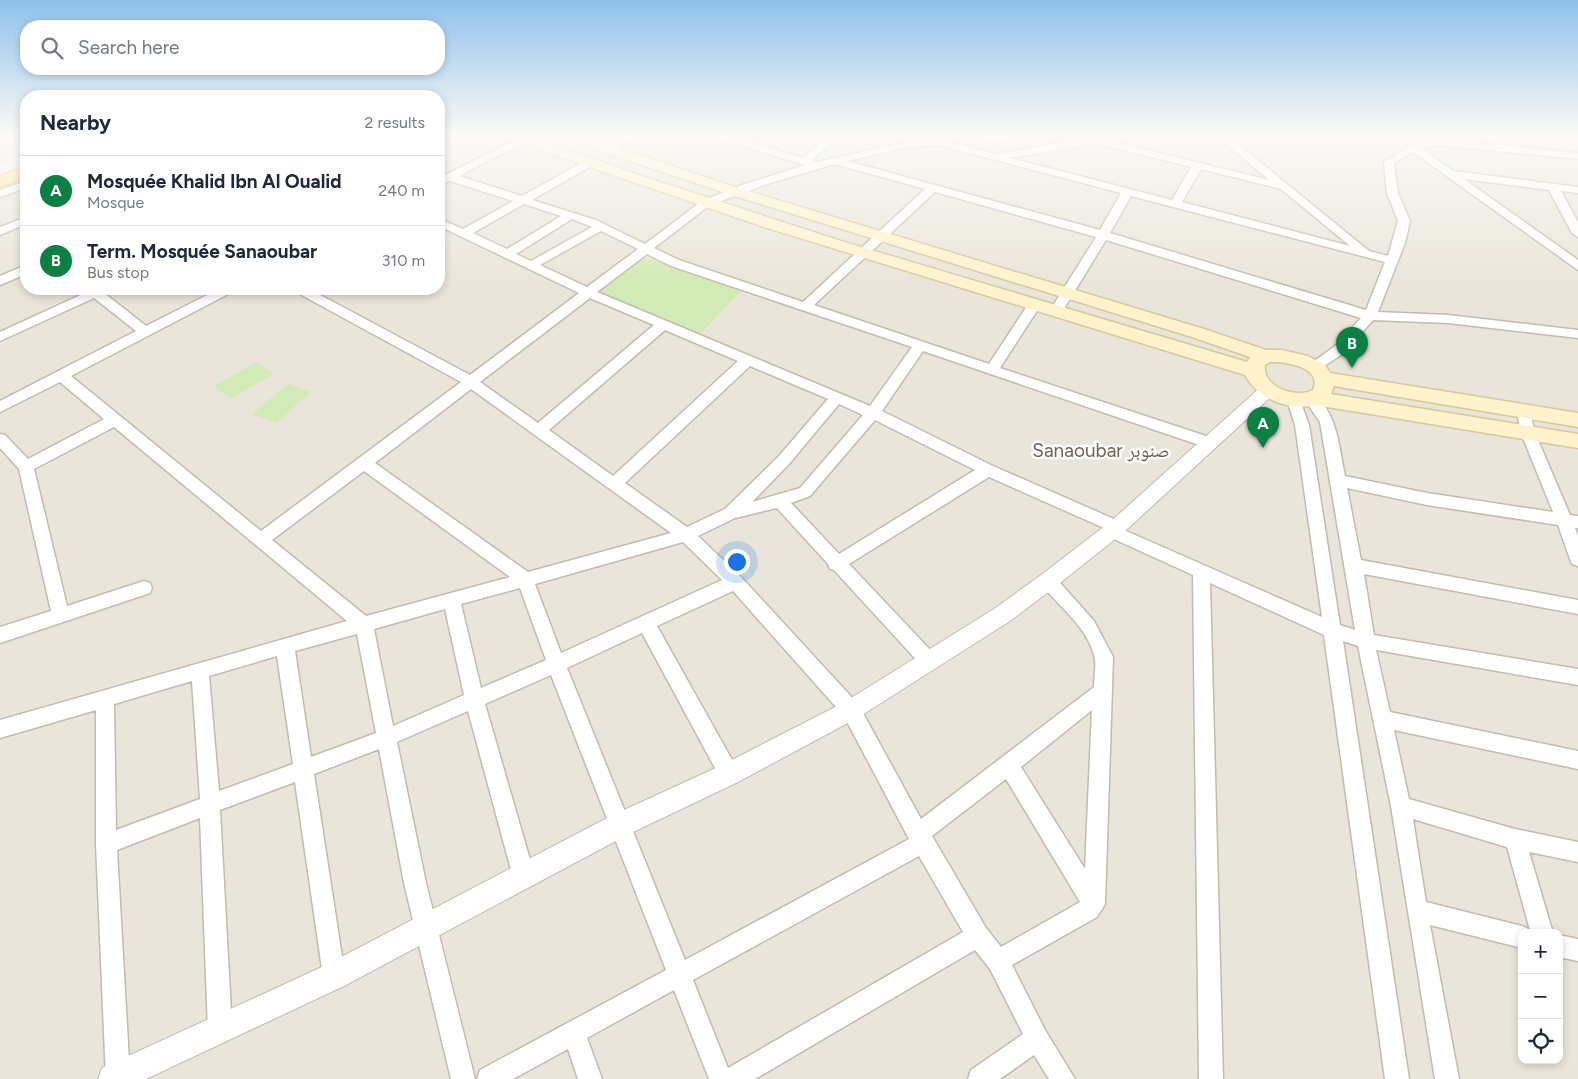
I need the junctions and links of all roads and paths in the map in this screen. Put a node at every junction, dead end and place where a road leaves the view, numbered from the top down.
1 (468, 185) edge
2 (549, 185) edge
3 (654, 185) edge
4 (716, 185) edge
5 (751, 185) edge
6 (918, 185) edge
7 (1102, 185) edge
8 (1186, 185) edge
9 (1279, 185) edge
10 (1390, 185) edge
11 (1464, 185) edge
12 (1540, 185) edge
13 (20, 186) edge
14 (1286, 187) joint
15 (1553, 187) junction
16 (931, 189) junction
17 (1578, 190) edge
18 (733, 191) junction
19 (1127, 192) junction
20 (0, 194) edge
21 (522, 200) junction
22 (706, 203) junction
23 (1175, 204) junction
24 (571, 215) junction
25 (20, 223) edge
26 (445, 225) edge
27 (602, 226) junction
28 (0, 231) edge
29 (1578, 233) edge
30 (463, 234) junction
31 (1104, 235) junction
32 (880, 236) junction
33 (644, 249) junction
34 (864, 252) junction
35 (1366, 253) junction
36 (506, 255) junction
37 (1391, 260) junction
38 (1576, 263) edge
39 (530, 266) junction
40 (20, 272) edge
41 (0, 281) edge
42 (587, 292) junction
43 (1067, 293) junction
44 (85, 295) edge
45 (98, 295) edge
46 (216, 295) edge
47 (311, 295) edge
48 (1034, 306) junction
49 (805, 307) junction
50 (1055, 312) junction
51 (1370, 316) junction
52 (663, 325) junction
53 (144, 331) junction
54 (1578, 334) edge
55 (0, 338) edge
56 (920, 344) junction
57 (1265, 356) junction
58 (748, 360) junction
59 (993, 368) junction
60 (1253, 371) junction
61 (1319, 373) junction
62 (62, 376) junction
63 (470, 381) junction
64 (1268, 390) junction
65 (837, 398) junction
66 (1307, 399) junction
67 (0, 407) edge
68 (1524, 412) junction
69 (873, 413) junction
70 (114, 420) junction
71 (1578, 420) edge
72 (538, 431) junction
73 (1528, 433) junction
74 (0, 439) edge
75 (1578, 441) edge
76 (1210, 443) junction
77 (364, 463) junction
78 (26, 467) junction
79 (988, 470) junction
80 (1337, 480) junction
81 (614, 484) junction
82 (780, 501) junction
83 (730, 513) junction
84 (1571, 521) edge
85 (1114, 529) junction
86 (686, 535) junction
87 (260, 540) junction
88 (1578, 559) edge
89 (836, 564) junction
90 (1354, 565) junction
91 (1201, 572) junction
92 (525, 579) junction
93 (1048, 581) junction
94 (736, 582) junction
95 (144, 588) dead end
96 (451, 599) junction
97 (1578, 607) edge
98 (61, 615) junction
99 (646, 623) junction
100 (364, 625) junction
101 (1332, 630) junction
102 (0, 635) edge
103 (1366, 641) junction
104 (285, 646) junction
105 (928, 660) junction
106 (556, 664) junction
107 (200, 672) junction
108 (1578, 677) edge
109 (1102, 691) junction
110 (105, 698) junction
111 (474, 699) junction
112 (852, 710) junction
113 (1382, 719) junction
114 (0, 729) edge
115 (388, 737) junction
116 (1578, 760) edge
117 (1009, 765) junction
118 (301, 769) junction
119 (729, 774) junction
120 (210, 804) junction
121 (1401, 806) junction
122 (620, 825) junction
123 (921, 838) junction
124 (1515, 839) junction
125 (106, 844) junction
126 (1578, 852) edge
127 (524, 876) junction
128 (1094, 904) junction
129 (1417, 911) junction
130 (426, 928) junction
131 (1541, 929) edge
132 (978, 936) junction
133 (1518, 936) edge
134 (1563, 947) edge
135 (1578, 950) edge
136 (998, 961) junction
137 (682, 975) junction
138 (334, 976) junction
139 (220, 1030) junction
140 (574, 1034) junction
141 (1037, 1038) junction
142 (116, 1078) edge
143 (463, 1079) edge
144 (489, 1079) edge
145 (590, 1079) edge
146 (721, 1079) edge
147 (732, 1079) edge
148 (980, 1079) edge
149 (1063, 1079) edge
150 (1210, 1079) edge
151 (1397, 1079) edge
152 (1447, 1079) edge

1 - 21 street
2 - 21 street
3 - 22 main road
4 - 18 main road
5 - 18 street
6 - 16 street
7 - 19 street
8 - 23 street
9 - 14 street
10 - 37 street
11 - 38 street
12 - 15 street
13 - 20 street
14 - 35 street
15 - 17 street
15 - 29 street
16 - 31 street
16 - 32 street
18 - 22 street
18 - 32 main road
19 - 23 street
19 - 31 street
21 - 24 street
21 - 30 street
22 - 33 street
22 - 34 main road
23 - 35 street
24 - 27 street
24 - 36 street
25 - 28 street
26 - 30 street
27 - 33 street
27 - 39 street
30 - 36 street
31 - 43 street
31 - 51 street
32 - 34 street
32 - 43 main road
33 - 42 street
33 - 49 street
34 - 48 main road
34 - 49 street
35 - 37 street
36 - 39 street
37 - 51 street
39 - 42 street
40 - 41 street
42 - 52 street
42 - 63 street
43 - 50 street
43 - 57 main road
44 - 55 street
45 - 53 street
46 - 53 street
47 - 63 street
48 - 50 main road
48 - 59 street
49 - 56 street
50 - 60 main road
51 - 54 street
51 - 61 street
52 - 58 street
52 - 72 street
53 - 62 street
56 - 59 street
56 - 69 street
57 - 60 main road
57 - 61 main road
58 - 65 street
58 - 81 street
59 - 76 street
60 - 64 main road
61 - 66 main road
61 - 68 main road
62 - 67 street
62 - 70 street
63 - 72 street
63 - 77 street
64 - 66 main road
64 - 76 street
65 - 69 street
65 - 83 street
66 - 73 main road
66 - 80 street
66 - 101 street
68 - 71 main road
68 - 73 street
69 - 79 street
69 - 82 street
70 - 78 street
70 - 87 street
72 - 81 street
73 - 75 main road
73 - 84 street
74 - 78 street
76 - 85 street
77 - 87 street
77 - 92 street
78 - 98 street
79 - 85 street
79 - 89 street
80 - 84 street
80 - 90 street
81 - 86 street
82 - 83 street
82 - 89 street
83 - 86 street
84 - 88 street
85 - 91 street
85 - 93 street
86 - 92 street
86 - 94 street
87 - 100 street
89 - 105 street
90 - 97 street
90 - 103 street
91 - 101 street
91 - 150 street
92 - 96 street
92 - 106 street
93 - 105 street
93 - 109 street
94 - 99 street
94 - 112 street
95 - 98 street
96 - 100 street
96 - 111 street
98 - 102 street
99 - 106 street
99 - 119 street
100 - 104 street
100 - 115 street
101 - 103 street
101 - 151 street
103 - 108 street
103 - 113 street
104 - 107 street
104 - 118 street
105 - 112 street
106 - 111 street
106 - 122 street
107 - 110 street
107 - 120 street
109 - 117 street
109 - 128 street
110 - 114 street
110 - 125 street
111 - 115 street
111 - 127 street
112 - 119 street
112 - 123 street
113 - 116 street
113 - 121 street
115 - 118 street
115 - 130 street
117 - 123 street
117 - 128 street
118 - 120 street
118 - 138 street
119 - 122 street
120 - 125 street
120 - 139 street
121 - 124 street
121 - 129 street
122 - 127 street
122 - 137 street
123 - 132 street
123 - 137 street
124 - 126 street
124 - 131 street
125 - 142 street
127 - 130 street
128 - 136 street
129 - 133 street
129 - 152 street
130 - 138 street
130 - 143 street
132 - 136 street
132 - 147 street
134 - 135 street
136 - 141 street
137 - 140 street
137 - 146 street
138 - 139 street
139 - 142 street
140 - 144 street
140 - 145 street
141 - 148 street
141 - 149 street

